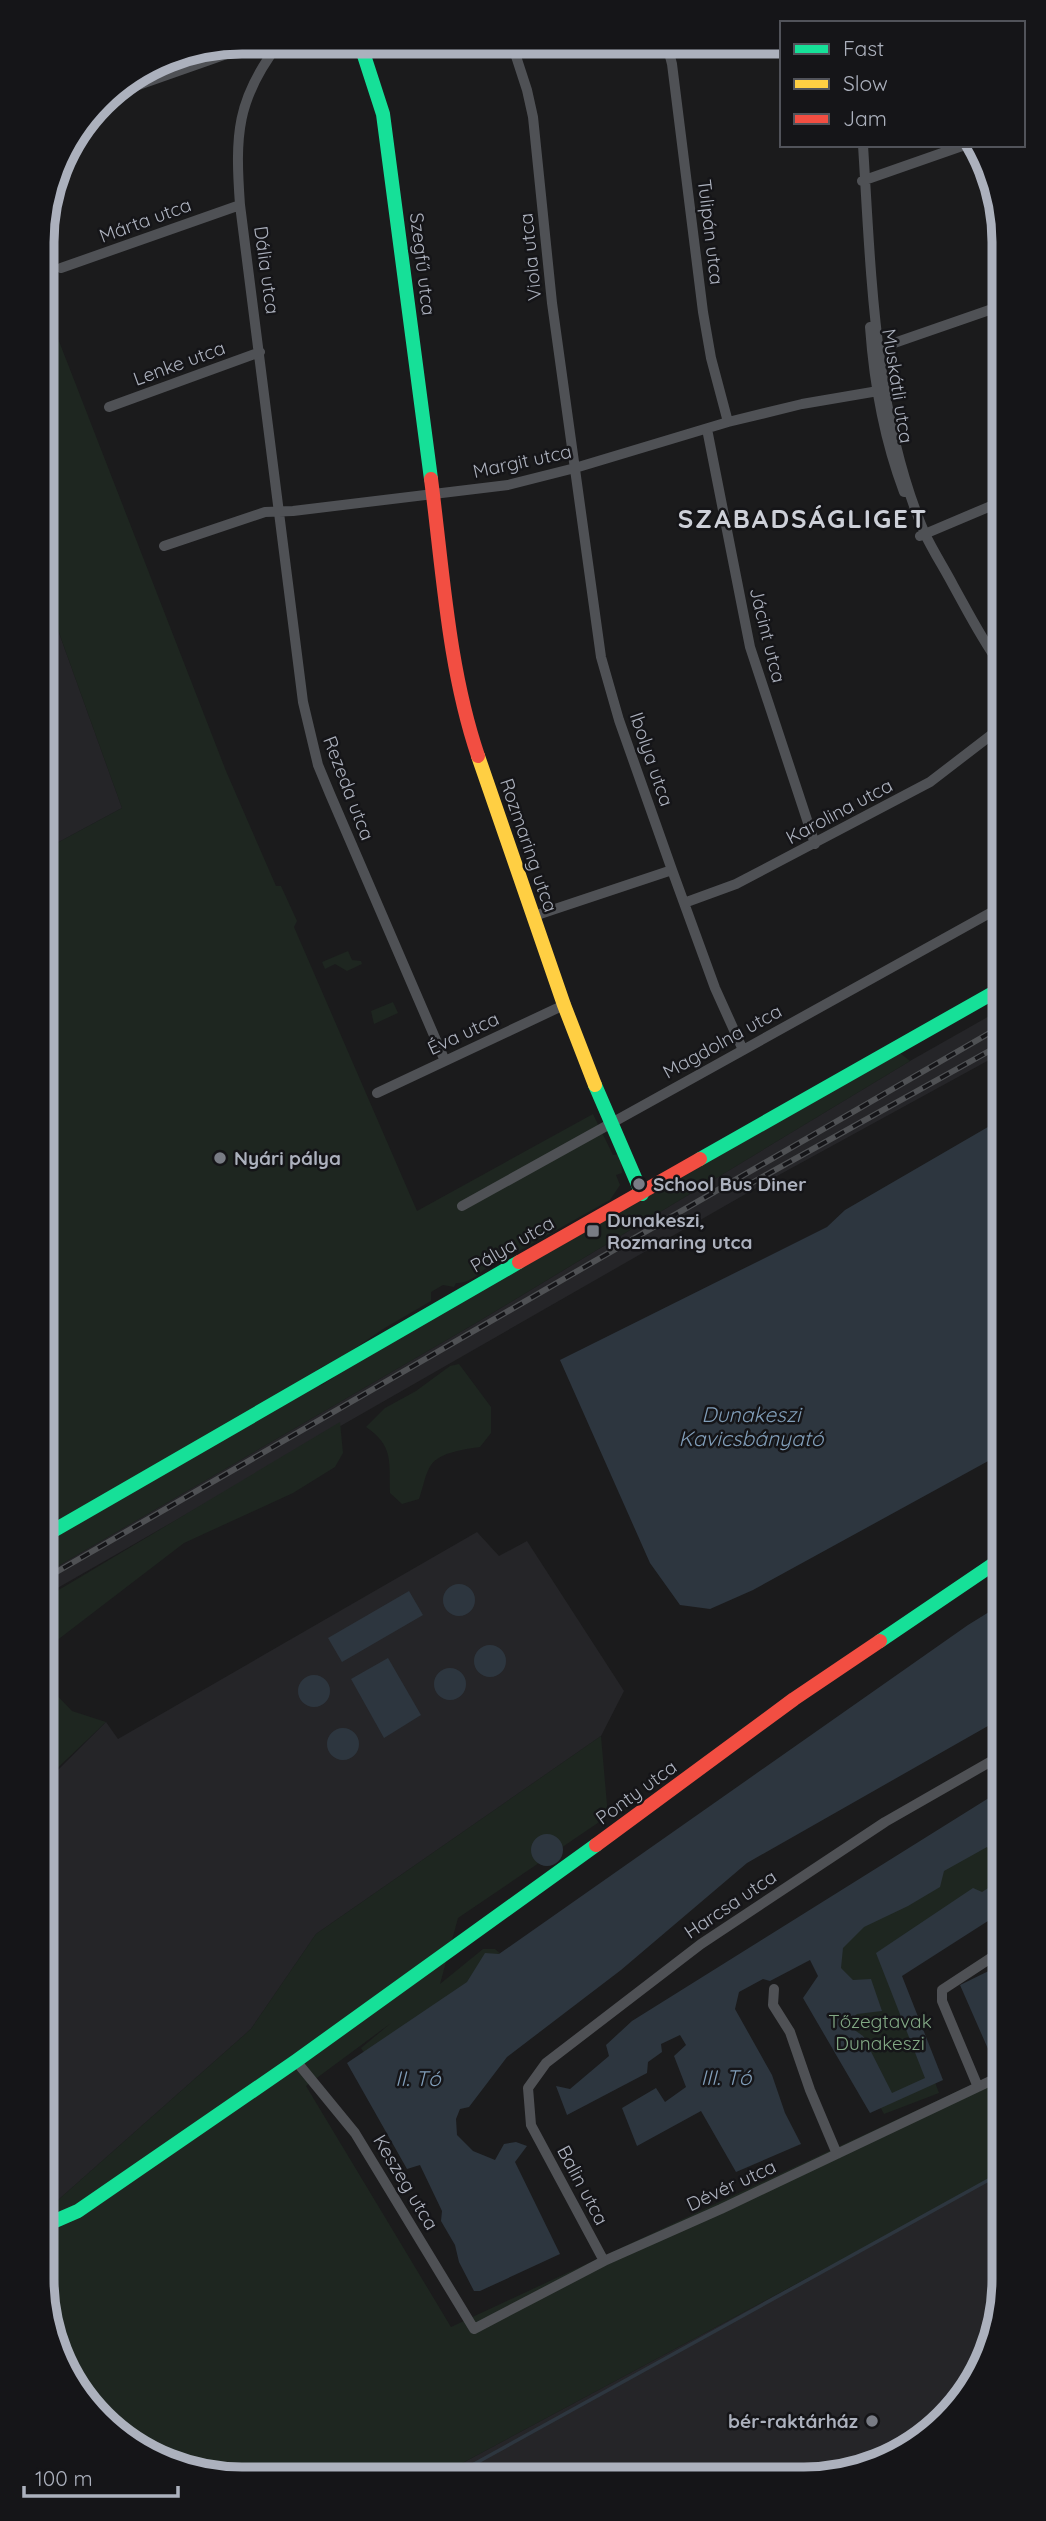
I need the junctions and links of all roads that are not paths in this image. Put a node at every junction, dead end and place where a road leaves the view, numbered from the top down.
1 (669, 54) edge
2 (270, 55) edge
3 (364, 55) edge
4 (515, 55) edge
5 (221, 56) edge
6 (140, 84) edge
7 (857, 147) edge
8 (863, 147) edge
9 (959, 147) edge
10 (862, 181) junction
11 (240, 205) junction
12 (61, 268) dead end
13 (992, 309) edge
14 (875, 350) junction
15 (260, 352) junction
16 (881, 391) junction
17 (109, 407) dead end
18 (728, 422) junction
19 (707, 429) junction
20 (575, 468) junction
21 (433, 494) junction
22 (992, 506) edge
23 (281, 511) junction
24 (922, 535) junction
25 (164, 546) dead end
26 (992, 652) edge
27 (992, 735) edge
28 (815, 844) junction
29 (672, 870) junction
30 (684, 903) junction
31 (992, 912) edge
32 (534, 916) junction
33 (992, 994) edge
34 (564, 1005) junction
35 (743, 1050) junction
36 (445, 1061) junction
37 (377, 1093) dead end
38 (610, 1124) junction
39 (642, 1194) junction
40 (462, 1206) dead end
41 (54, 1530) edge
42 (991, 1566) edge
43 (991, 1761) edge
44 (991, 1958) edge
45 (774, 1989) dead end
46 (296, 2061) junction
47 (991, 2081) edge
48 (978, 2087) junction
49 (531, 2125) joint
50 (837, 2154) junction
51 (54, 2221) edge
52 (604, 2261) junction
53 (474, 2329) joint

1 - 18 street, Tulipán utca
2 - 11 street, Dália utca
3 - 21 street, Szegfű utca
4 - 20 street, Viola utca
5 - 6 street
7 - 10 street, Muskátli utca
8 - 10 street, Muskátli utca
9 - 10 street
10 - 14 street, Muskátli utca
11 - 12 street, Márta utca
11 - 15 street, Dália utca
13 - 14 street
14 - 16 street, Muskátli utca
15 - 17 street, Lenke utca
15 - 23 street, Dália utca
16 - 18 street, Margit utca
16 - 24 street, Muskátli utca
18 - 19 street, Margit utca
19 - 20 street, Margit utca
19 - 28 street, Jácint utca
20 - 21 street, Margit utca
20 - 29 street, Ibolya utca
21 - 23 street, Margit utca
21 - 32 street, Rozmaring utca
22 - 24 street
23 - 25 street, Margit utca
23 - 36 street, Rezeda utca
24 - 26 street, Muskátli utca
27 - 28 street, Karolina utca
28 - 30 street, Karolina utca
29 - 30 street, Ibolya utca
29 - 32 street
30 - 35 street, Ibolya utca
31 - 35 street, Magdolna utca
32 - 34 street, Rozmaring utca
33 - 39 street, Pálya utca
34 - 36 street, Éva utca
34 - 38 street, Rozmaring utca
35 - 38 street, Magdolna utca
36 - 37 street, Éva utca
38 - 39 street, Rozmaring utca
38 - 40 street, Magdolna utca
39 - 41 street, Pálya utca
42 - 46 street, Ponty utca
43 - 49 street, Harcsa utca
44 - 48 street
45 - 50 street
46 - 51 street, Ponty utca
46 - 53 street, Keszeg utca
47 - 48 street, Dévér utca
48 - 50 street, Dévér utca
49 - 52 street, Balin utca
50 - 52 street, Dévér utca
52 - 53 street, Dévér utca

